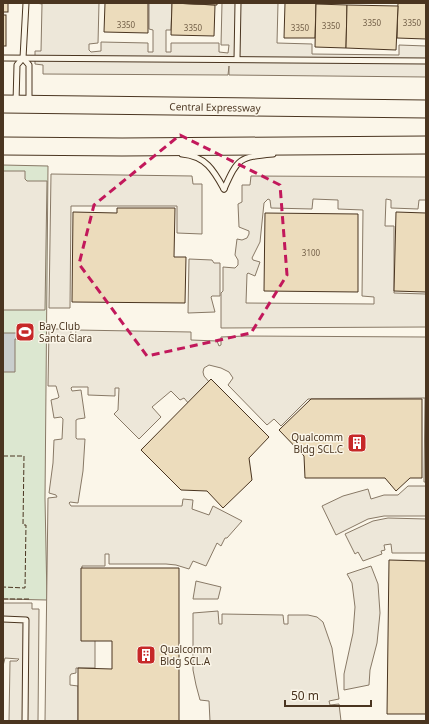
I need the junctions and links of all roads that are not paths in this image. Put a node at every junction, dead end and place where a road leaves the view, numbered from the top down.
1 (26, 3) edge
2 (238, 3) edge
3 (3, 58) edge
4 (23, 58) junction
5 (237, 59) junction
6 (426, 61) edge
7 (16, 104) edge
8 (426, 109) edge
9 (426, 145) edge
10 (3, 146) edge
11 (293, 146) junction
12 (345, 146) junction
13 (122, 148) junction
14 (149, 153) dead end
15 (180, 154) dead end
16 (426, 155) edge
17 (3, 619) edge
18 (24, 721) edge

1 - 4 lane
2 - 5 lane
3 - 4 lane
4 - 5 lane
4 - 7 lane
4 - 7 lane
5 - 6 lane
7 - 8 highway, Central Expressway
9 - 12 highway
10 - 13 highway
11 - 12 highway
11 - 13 highway
11 - 15 lane
12 - 16 highway
13 - 14 lane
17 - 18 lane

